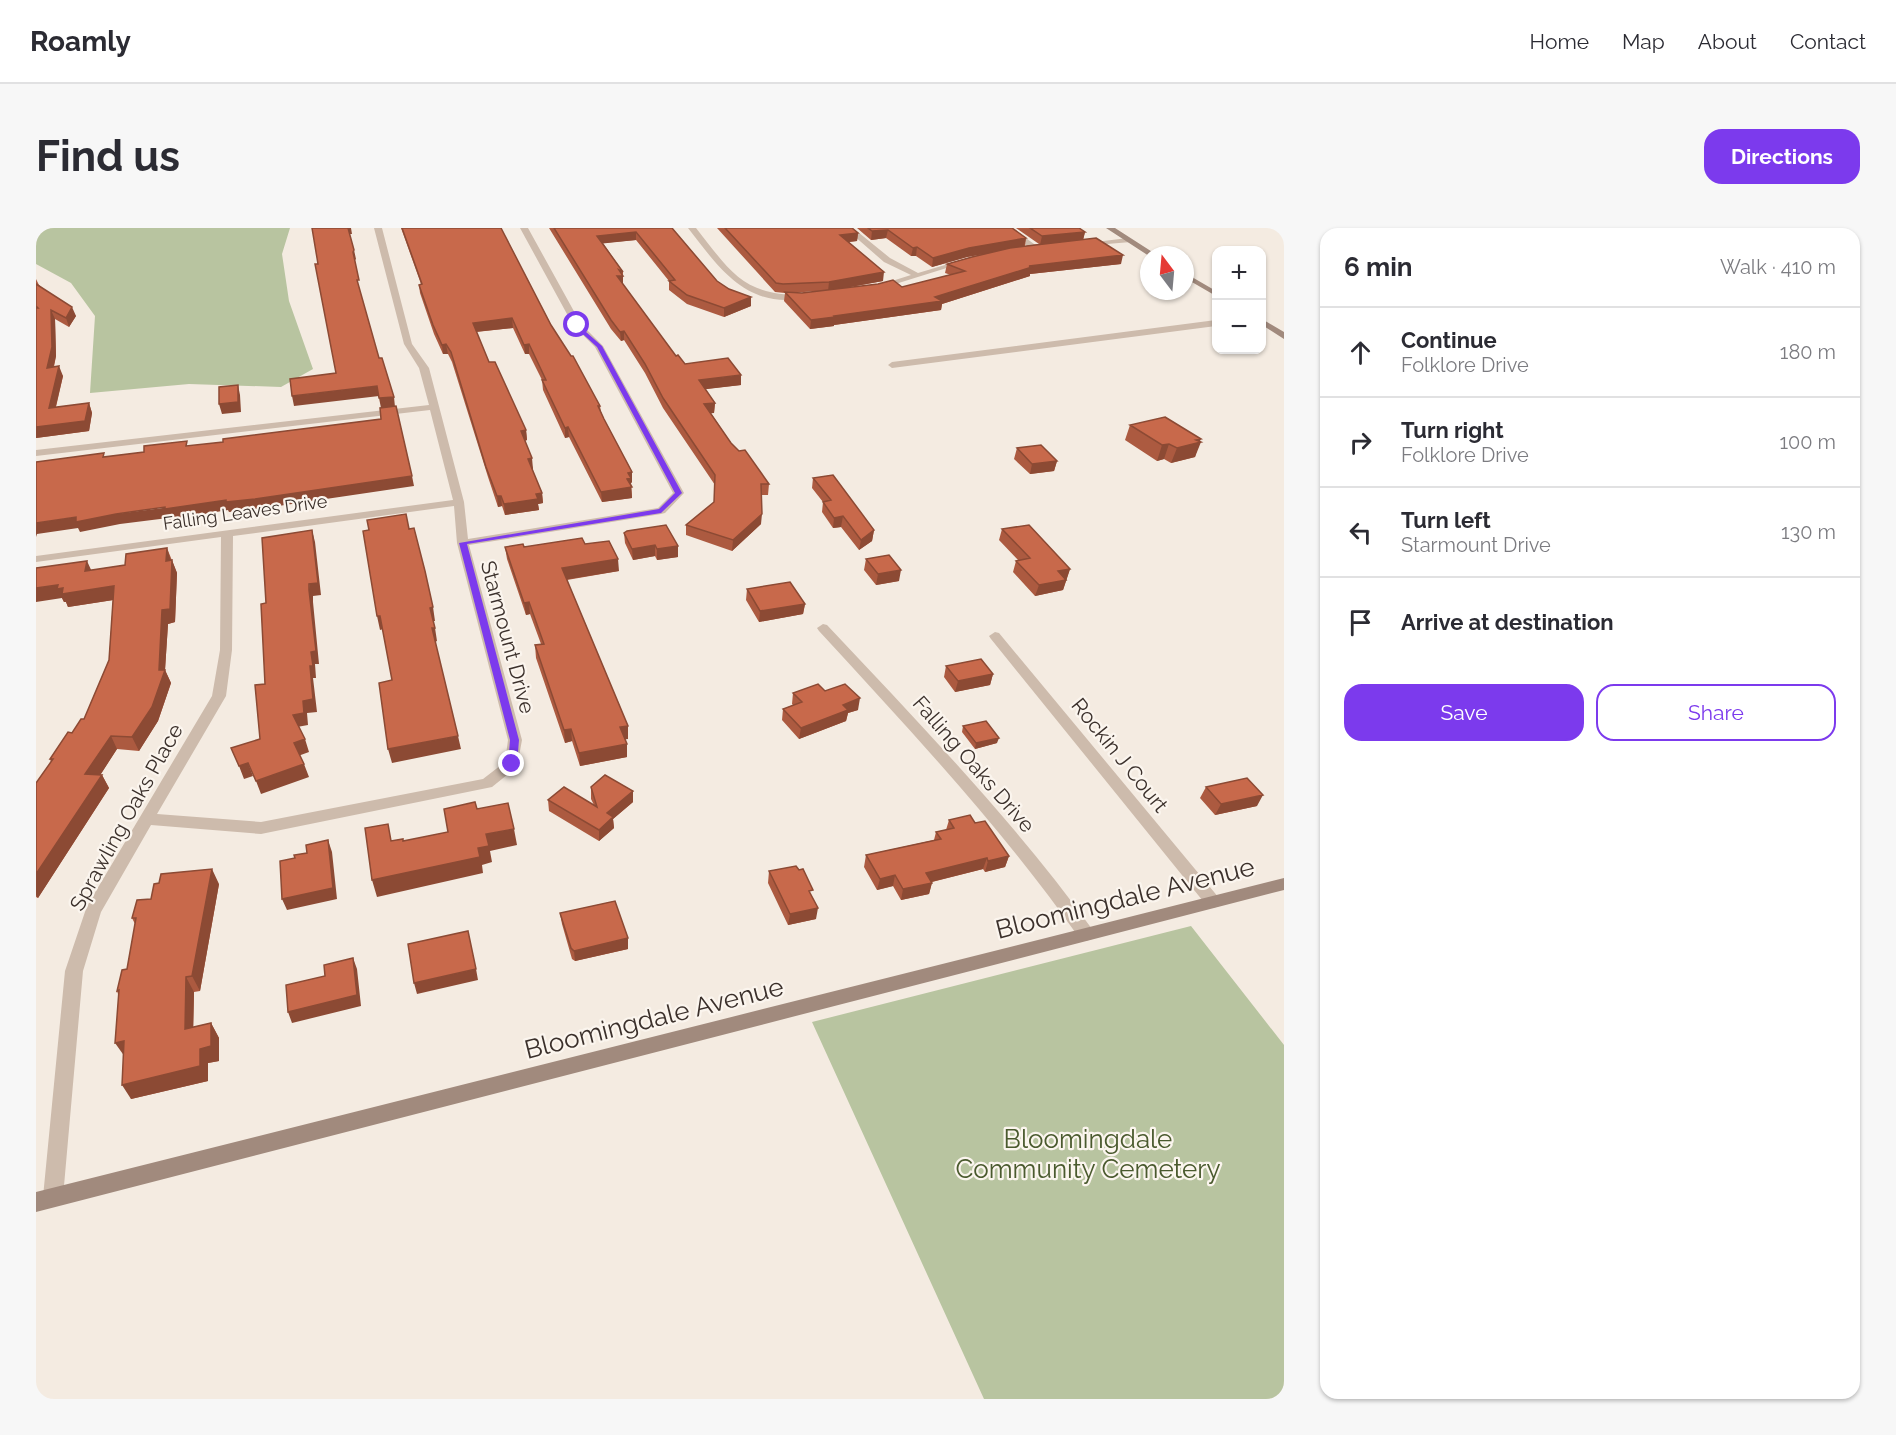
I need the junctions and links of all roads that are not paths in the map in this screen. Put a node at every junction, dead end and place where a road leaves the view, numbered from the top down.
1 (378, 228) edge
2 (524, 228) edge
3 (692, 228) edge
4 (849, 228) edge
5 (1007, 228) edge
6 (1110, 228) edge
7 (1128, 240) junction
8 (1071, 246) edge
9 (1140, 247) edge
10 (1048, 248) edge
11 (1037, 249) junction
12 (1027, 250) edge
13 (977, 258) edge
14 (918, 276) junction
15 (1194, 281) edge
16 (868, 290) edge
17 (1212, 292) edge
18 (813, 296) edge
19 (1212, 324) edge
20 (1266, 325) edge
21 (1284, 336) edge
22 (892, 365) dead end
23 (434, 407) junction
24 (36, 453) edge
25 (459, 502) junction
26 (227, 533) junction
27 (463, 543) junction
28 (36, 559) edge
29 (823, 628) dead end
30 (994, 636) dead end
31 (146, 819) junction
32 (1284, 884) edge
33 (1213, 902) junction
34 (1086, 934) junction
35 (45, 1199) edge

1 - 23 street, Starmount Drive
2 - 27 street
3 - 18 street
4 - 14 street
5 - 11 street
6 - 7 street
7 - 8 street
7 - 9 street
10 - 11 street
11 - 12 street
13 - 14 street
14 - 16 street
15 - 17 street
19 - 22 street
20 - 21 street
23 - 24 street
23 - 25 street, Starmount Drive
25 - 26 street, Falling Leaves Drive
25 - 27 street, Starmount Drive
26 - 28 street, Falling Leaves Drive
26 - 31 street, Sprawling Oaks Place
27 - 31 street, Starmount Drive
29 - 34 street, Falling Oaks Drive
30 - 33 street, Rockin J Court
31 - 35 street, Sprawling Oaks Place
32 - 33 street, Bloomingdale Avenue
33 - 34 street, Bloomingdale Avenue
34 - 35 street, Bloomingdale Avenue

